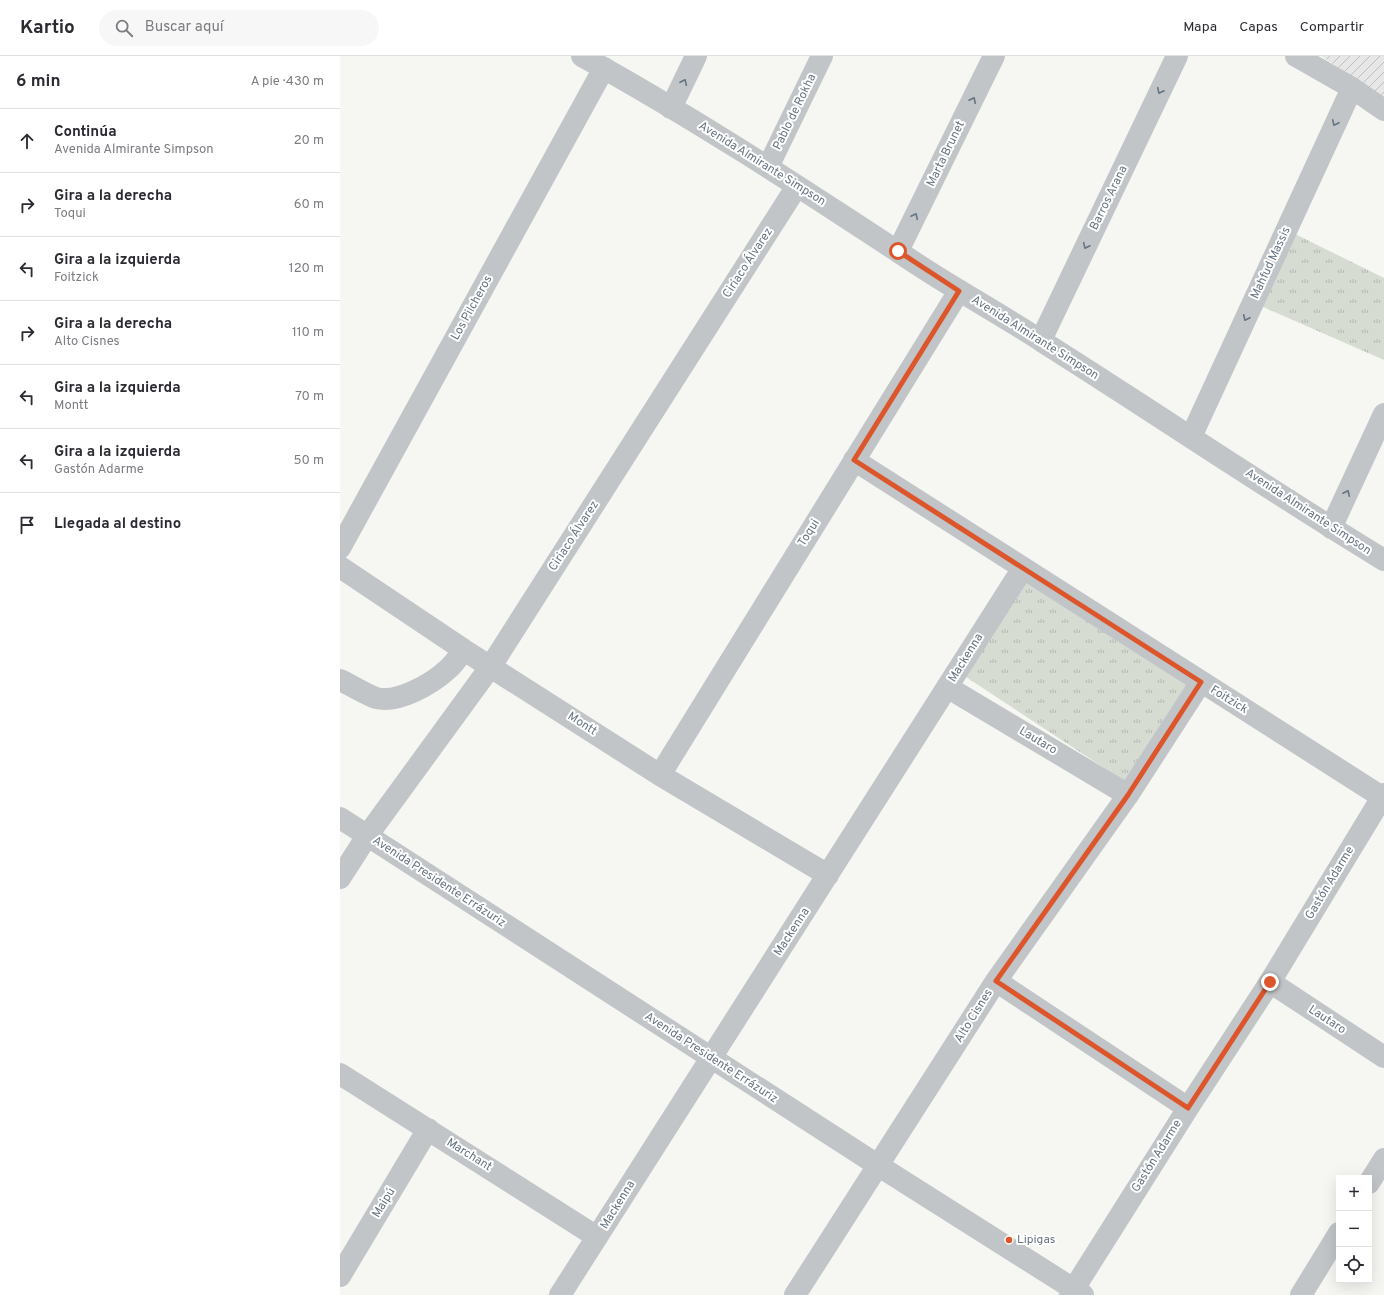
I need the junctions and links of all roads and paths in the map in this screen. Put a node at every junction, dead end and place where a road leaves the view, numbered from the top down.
1 (582, 56) edge
2 (696, 56) edge
3 (822, 56) edge
4 (994, 56) edge
5 (1177, 56) edge
6 (1296, 56) edge
7 (604, 68) junction
8 (1352, 88) junction
9 (671, 108) junction
10 (1384, 110) edge
11 (768, 168) junction
12 (797, 186) junction
13 (898, 251) junction
14 (959, 291) junction
15 (1041, 340) junction
16 (1384, 414) edge
17 (1191, 437) junction
18 (854, 460) junction
19 (1331, 528) junction
20 (340, 548) edge
21 (1384, 560) edge
22 (340, 567) edge
23 (1023, 568) junction
24 (464, 650) junction
25 (491, 666) junction
26 (340, 680) edge
27 (1201, 682) junction
28 (947, 687) junction
29 (660, 775) junction
30 (1128, 795) junction
31 (1383, 795) edge
32 (340, 818) edge
33 (367, 836) junction
34 (828, 875) junction
35 (340, 878) edge
36 (996, 981) junction
37 (1270, 982) junction
38 (1384, 1057) edge
39 (711, 1058) junction
40 (340, 1074) edge
41 (1188, 1108) junction
42 (428, 1129) junction
43 (1384, 1159) edge
44 (878, 1166) junction
45 (1372, 1179) edge
46 (598, 1237) junction
47 (1336, 1238) edge
48 (340, 1276) edge
49 (1076, 1293) edge
50 (560, 1295) edge
51 (795, 1295) edge
52 (1301, 1295) edge

1 - 7 street, Avenida Almirante Simpson
9 -> 2 street
3 - 11 street, Pablo de Rokha
13 -> 4 street, Marta Brunet
5 -> 15 street, Barros Arana
6 - 8 street
7 - 9 street, Avenida Almirante Simpson
7 - 20 street, Los Pilcheros
8 - 10 street
8 -> 17 street, Mahfud Massis
9 - 11 street, Avenida Almirante Simpson
11 - 12 street, Avenida Almirante Simpson
12 - 13 street, Avenida Almirante Simpson
12 - 25 street, Ciriaco Álvarez
13 - 14 street, Avenida Almirante Simpson
14 - 15 street, Avenida Almirante Simpson
14 - 18 street, Toqui
15 - 17 street, Avenida Almirante Simpson
19 -> 16 street
17 - 19 street, Avenida Almirante Simpson
18 - 23 street, Foitzick
18 - 29 street, Toqui
19 - 21 street, Avenida Almirante Simpson
22 - 24 street, Montt
23 - 27 street, Foitzick
23 - 28 street, Mackenna
24 - 25 street, Montt
24 - 26 street
25 - 29 street, Montt
25 - 33 street, Ciriaco Álvarez
27 - 30 street, Alto Cisnes
27 - 31 street, Foitzick
28 - 30 street, Lautaro
28 - 34 street, Mackenna
29 - 34 street, Montt
30 - 36 street, Alto Cisnes
31 - 37 street, Gastón Adarme
32 - 33 street, Avenida Presidente Errázuriz
33 - 35 street, Ciriaco Álvarez
33 - 39 street, Avenida Presidente Errázuriz
34 - 39 street, Mackenna
36 - 41 street
36 - 44 street, Alto Cisnes
37 - 38 street, Lautaro
37 - 41 street, Gastón Adarme
39 - 44 street, Avenida Presidente Errázuriz
39 - 46 street, Mackenna
40 - 42 street, Marchant
41 - 49 street, Gastón Adarme
42 - 46 street, Marchant
42 - 48 street, Maipú
43 - 45 street
44 - 49 street, Avenida Presidente Errázuriz
44 - 51 street, Alto Cisnes
46 - 50 street, Mackenna
47 - 52 street

